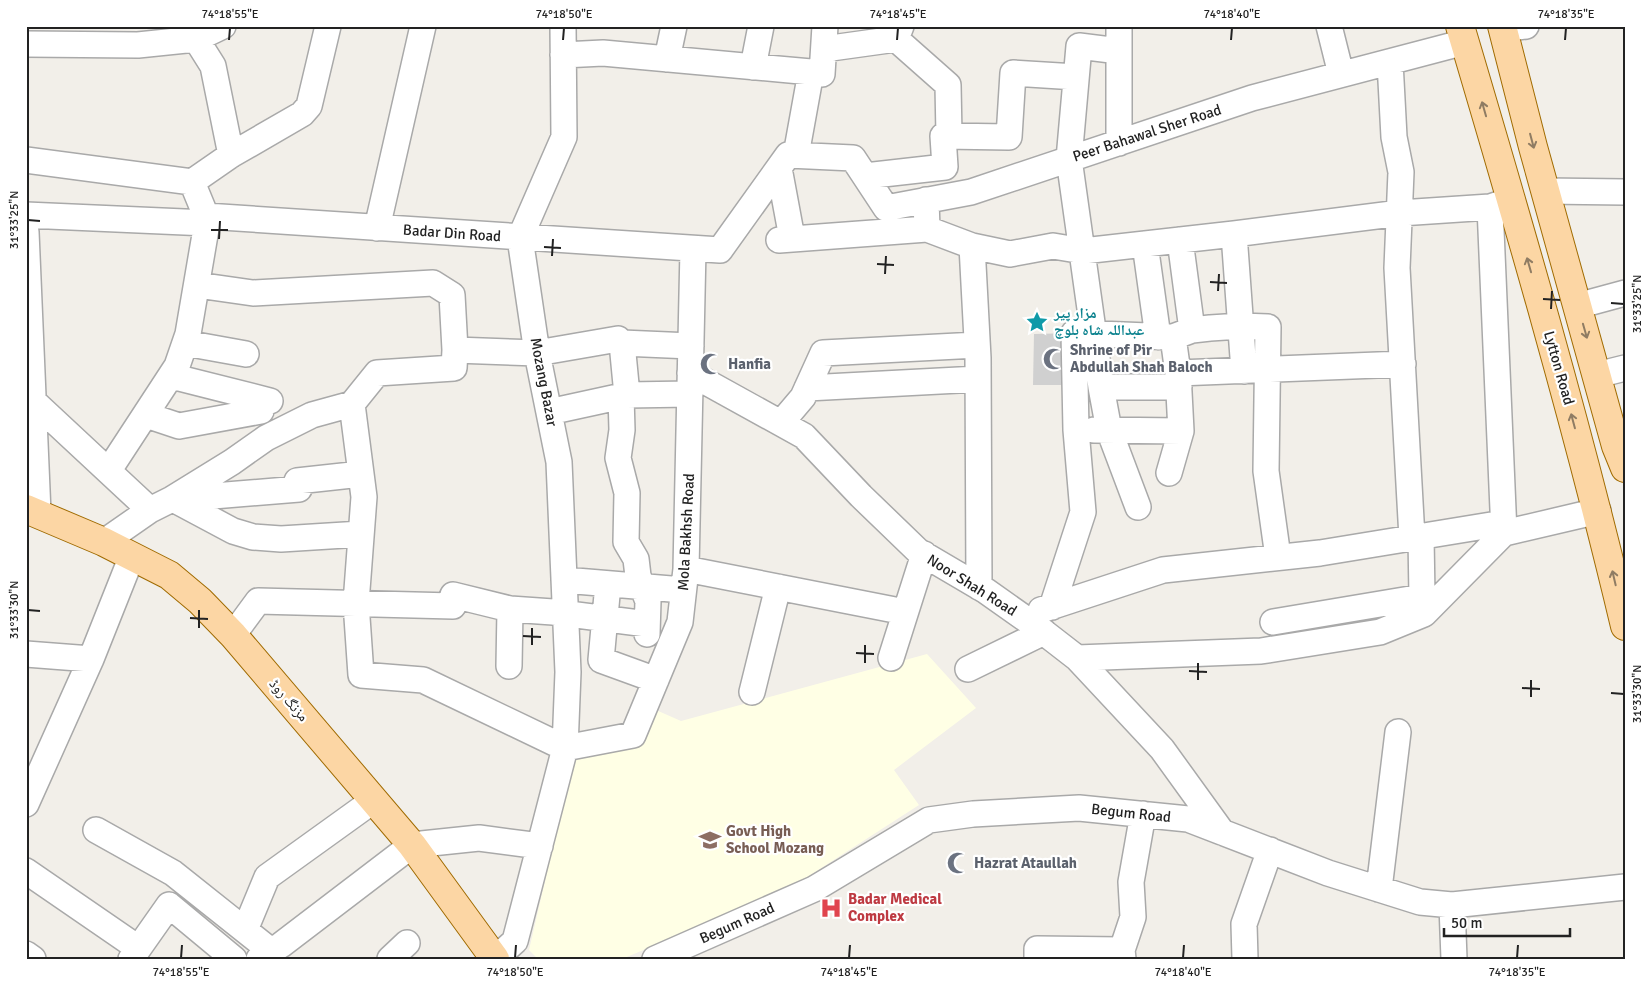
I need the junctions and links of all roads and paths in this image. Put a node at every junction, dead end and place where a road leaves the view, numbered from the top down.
1 (223, 26) edge
2 (328, 26) edge
3 (423, 26) edge
4 (563, 26) edge
5 (674, 26) edge
6 (761, 26) edge
7 (1118, 26) edge
8 (1329, 26) edge
9 (1510, 27) edge
10 (195, 33) edge
11 (898, 33) edge
12 (1462, 34) edge
13 (824, 38) edge
14 (26, 44) edge
15 (1118, 51) junction
16 (563, 55) junction
17 (667, 59) junction
18 (1390, 62) junction
19 (753, 67) junction
20 (811, 72) junction
21 (1341, 74) junction
22 (1076, 77) junction
23 (949, 136) junction
24 (1118, 142) junction
25 (231, 155) junction
26 (1069, 159) junction
27 (26, 160) edge
28 (788, 162) junction
29 (859, 167) junction
30 (192, 182) junction
31 (1545, 191) junction
32 (1625, 192) edge
33 (926, 200) junction
34 (1500, 204) junction
35 (1400, 213) junction
36 (26, 215) edge
37 (377, 228) junction
38 (927, 229) junction
39 (26, 232) edge
40 (1234, 234) junction
41 (520, 238) junction
42 (1180, 240) junction
43 (26, 244) edge
44 (1145, 244) junction
45 (972, 246) junction
46 (693, 249) junction
47 (1083, 251) junction
48 (197, 285) junction
49 (1625, 293) edge
50 (28, 295) edge
51 (1577, 306) junction
52 (1241, 326) junction
53 (1095, 334) junction
54 (1174, 335) junction
55 (185, 343) junction
56 (622, 343) junction
57 (977, 345) junction
58 (691, 346) junction
59 (455, 350) junction
60 (537, 353) junction
61 (246, 354) dead end
62 (29, 360) edge
63 (1403, 364) junction
64 (1625, 368) edge
65 (1256, 370) junction
66 (1597, 375) junction
67 (171, 376) junction
68 (978, 379) junction
69 (1179, 380) junction
70 (690, 384) junction
71 (1101, 387) junction
72 (807, 388) junction
73 (624, 396) junction
74 (33, 401) junction
75 (352, 404) junction
76 (549, 412) junction
77 (146, 415) junction
78 (781, 423) junction
79 (1076, 430) junction
80 (1109, 430) junction
81 (1181, 431) junction
82 (1622, 453) edge
83 (109, 470) junction
84 (1169, 473) dead end
85 (361, 474) junction
86 (172, 499) junction
87 (1138, 507) dead end
88 (150, 510) junction
89 (32, 511) edge
90 (1598, 511) junction
91 (1504, 533) junction
92 (361, 534) junction
93 (1416, 538) junction
94 (104, 542) junction
95 (924, 554) junction
96 (132, 556) junction
97 (1278, 558) junction
98 (564, 580) junction
99 (685, 580) junction
100 (608, 584) junction
101 (642, 587) junction
102 (778, 587) junction
103 (979, 587) junction
104 (356, 604) junction
105 (1052, 606) junction
106 (510, 609) junction
107 (905, 612) junction
108 (565, 614) junction
109 (1022, 616) junction
110 (605, 619) junction
111 (1273, 622) dead end
112 (1625, 626) edge
113 (1044, 632) junction
114 (233, 635) junction
115 (26, 654) edge
116 (891, 658) dead end
117 (1077, 658) junction
118 (90, 659) junction
119 (509, 666) dead end
120 (968, 669) dead end
121 (656, 680) junction
122 (752, 692) dead end
123 (1398, 732) dead end
124 (565, 748) junction
125 (29, 790) edge
126 (374, 800) junction
127 (1143, 814) junction
128 (96, 830) dead end
129 (1222, 832) junction
130 (412, 844) junction
131 (540, 846) junction
132 (1270, 850) junction
133 (26, 871) edge
134 (1625, 887) edge
135 (1380, 889) junction
136 (1452, 905) junction
137 (245, 930) junction
138 (275, 953) edge
139 (26, 954) edge
140 (134, 954) edge
141 (1123, 954) edge
142 (33, 959) edge
143 (234, 959) edge
144 (495, 959) edge
145 (655, 959) edge
146 (1037, 959) edge
147 (1245, 959) edge
148 (1454, 959) edge

1 - 10 street
2 - 25 street
3 - 37 street
4 - 16 street
5 - 17 street
6 - 19 street
7 - 15 street
8 - 21 street
9 -> 31 main road
10 - 14 street
10 - 25 street
11 - 13 street
11 - 23 street
12 - 18 street, Peer Bahawal Sher Road
34 -> 12 main road, Lytton Road
13 - 20 street
15 - 22 street
15 - 24 street
16 - 17 street
16 - 41 street
17 - 19 street
18 - 21 street, Peer Bahawal Sher Road
18 - 35 street
19 - 20 street
20 - 28 street
21 - 24 street, Peer Bahawal Sher Road
22 - 23 street
22 - 26 street
23 - 29 street
24 - 26 street, Peer Bahawal Sher Road
25 - 30 street
26 - 33 street, Peer Bahawal Sher Road
26 - 47 street
27 - 30 street
28 - 29 street
28 - 38 street
28 - 46 street, Badar Din Road
29 - 33 street, Peer Bahawal Sher Road
30 - 37 street, Badar Din Road
31 - 32 street
31 - 51 main road
33 - 38 street
34 - 35 street
90 -> 34 main road, Lytton Road
34 - 91 street
35 - 40 street
35 - 63 street
36 - 48 street
37 - 41 street, Badar Din Road
38 - 45 street
39 - 43 street
40 - 42 street
40 - 52 street
41 - 46 street, Badar Din Road
41 - 60 street, Mozang Bazar
42 - 44 street
42 - 54 street
43 - 50 street
44 - 47 street
44 - 54 street
45 - 47 street
45 - 57 street
46 - 58 street, Mola Bakhsh Road
47 - 53 street
48 - 55 street
48 - 59 street
49 - 51 street
50 - 62 street
51 -> 66 main road
52 - 54 street
52 - 65 street
53 - 54 street
53 - 71 street
53 - 79 street
54 - 69 street
55 - 61 street
55 - 67 street
56 - 58 street
56 - 60 street
56 - 73 street
57 - 68 street
57 - 72 street
58 - 70 street, Mola Bakhsh Road
59 - 60 street
59 - 75 street
60 - 76 street, Mozang Bazar
62 - 74 street
63 - 65 street
63 - 93 street
64 - 66 street
65 - 69 street
65 - 97 street
66 - 82 main road
67 - 77 street
67 - 77 street
68 - 72 street
68 - 103 street
69 - 71 street
69 - 81 street
70 - 73 street
70 - 78 street, Noor Shah Road
70 - 99 street, Mola Bakhsh Road
71 - 80 street
72 - 78 street
73 - 76 street
73 - 101 street
74 - 83 street
74 - 89 street
75 - 85 street
75 - 86 street
76 - 98 street, Mozang Bazar
77 - 83 street
78 - 95 street, Noor Shah Road
79 - 80 street
79 - 105 street
80 - 81 street
80 - 87 street
81 - 84 street
83 - 88 street
85 - 86 street
85 - 92 street
86 - 88 street
86 - 92 street
88 - 94 street
89 - 94 main road, مزنگ روڈ
90 - 91 street
112 -> 90 main road, Lytton Road
91 - 93 street
91 - 117 street
92 - 104 street
93 - 97 street
93 - 111 street
94 - 96 main road, مزنگ روڈ
95 - 103 street, Noor Shah Road
95 - 107 street
96 - 114 main road, مزنگ روڈ
96 - 118 street
97 - 105 street
98 - 100 street
98 - 108 street, Mozang Bazar
99 - 101 street
99 - 102 street
99 - 121 street, Mola Bakhsh Road
100 - 101 street
100 - 110 street
101 - 110 street
102 - 107 street
102 - 122 street
103 - 109 street, Noor Shah Road
104 - 106 street
104 - 114 street
104 - 124 street
105 - 109 street
106 - 108 street
106 - 119 street
107 - 116 street
108 - 110 street
108 - 124 street, Mozang Bazar
109 - 113 street, Noor Shah Road
110 - 121 street
113 - 117 street, Noor Shah Road
113 - 120 street
114 - 126 main road, مزنگ روڈ
115 - 118 street
117 - 129 street, Noor Shah Road
118 - 125 street
121 - 124 street, Mola Bakhsh Road
123 - 135 street
124 - 131 street, Mozang Bazar
126 - 130 main road, مزنگ روڈ
126 - 137 street
127 - 129 street, Begum Road
127 - 141 street
127 - 145 street, Begum Road
128 - 137 street
129 - 132 street, Begum Road
130 - 131 street
130 - 138 street
130 - 144 main road, مزنگ روڈ
131 - 144 street, Mozang Bazar
132 - 135 street, Begum Road
132 - 147 street
133 - 140 street
134 - 136 street, Begum Road
135 - 136 street, Begum Road
136 - 148 street
137 - 138 street
139 - 142 street
140 - 143 street
141 - 146 street

